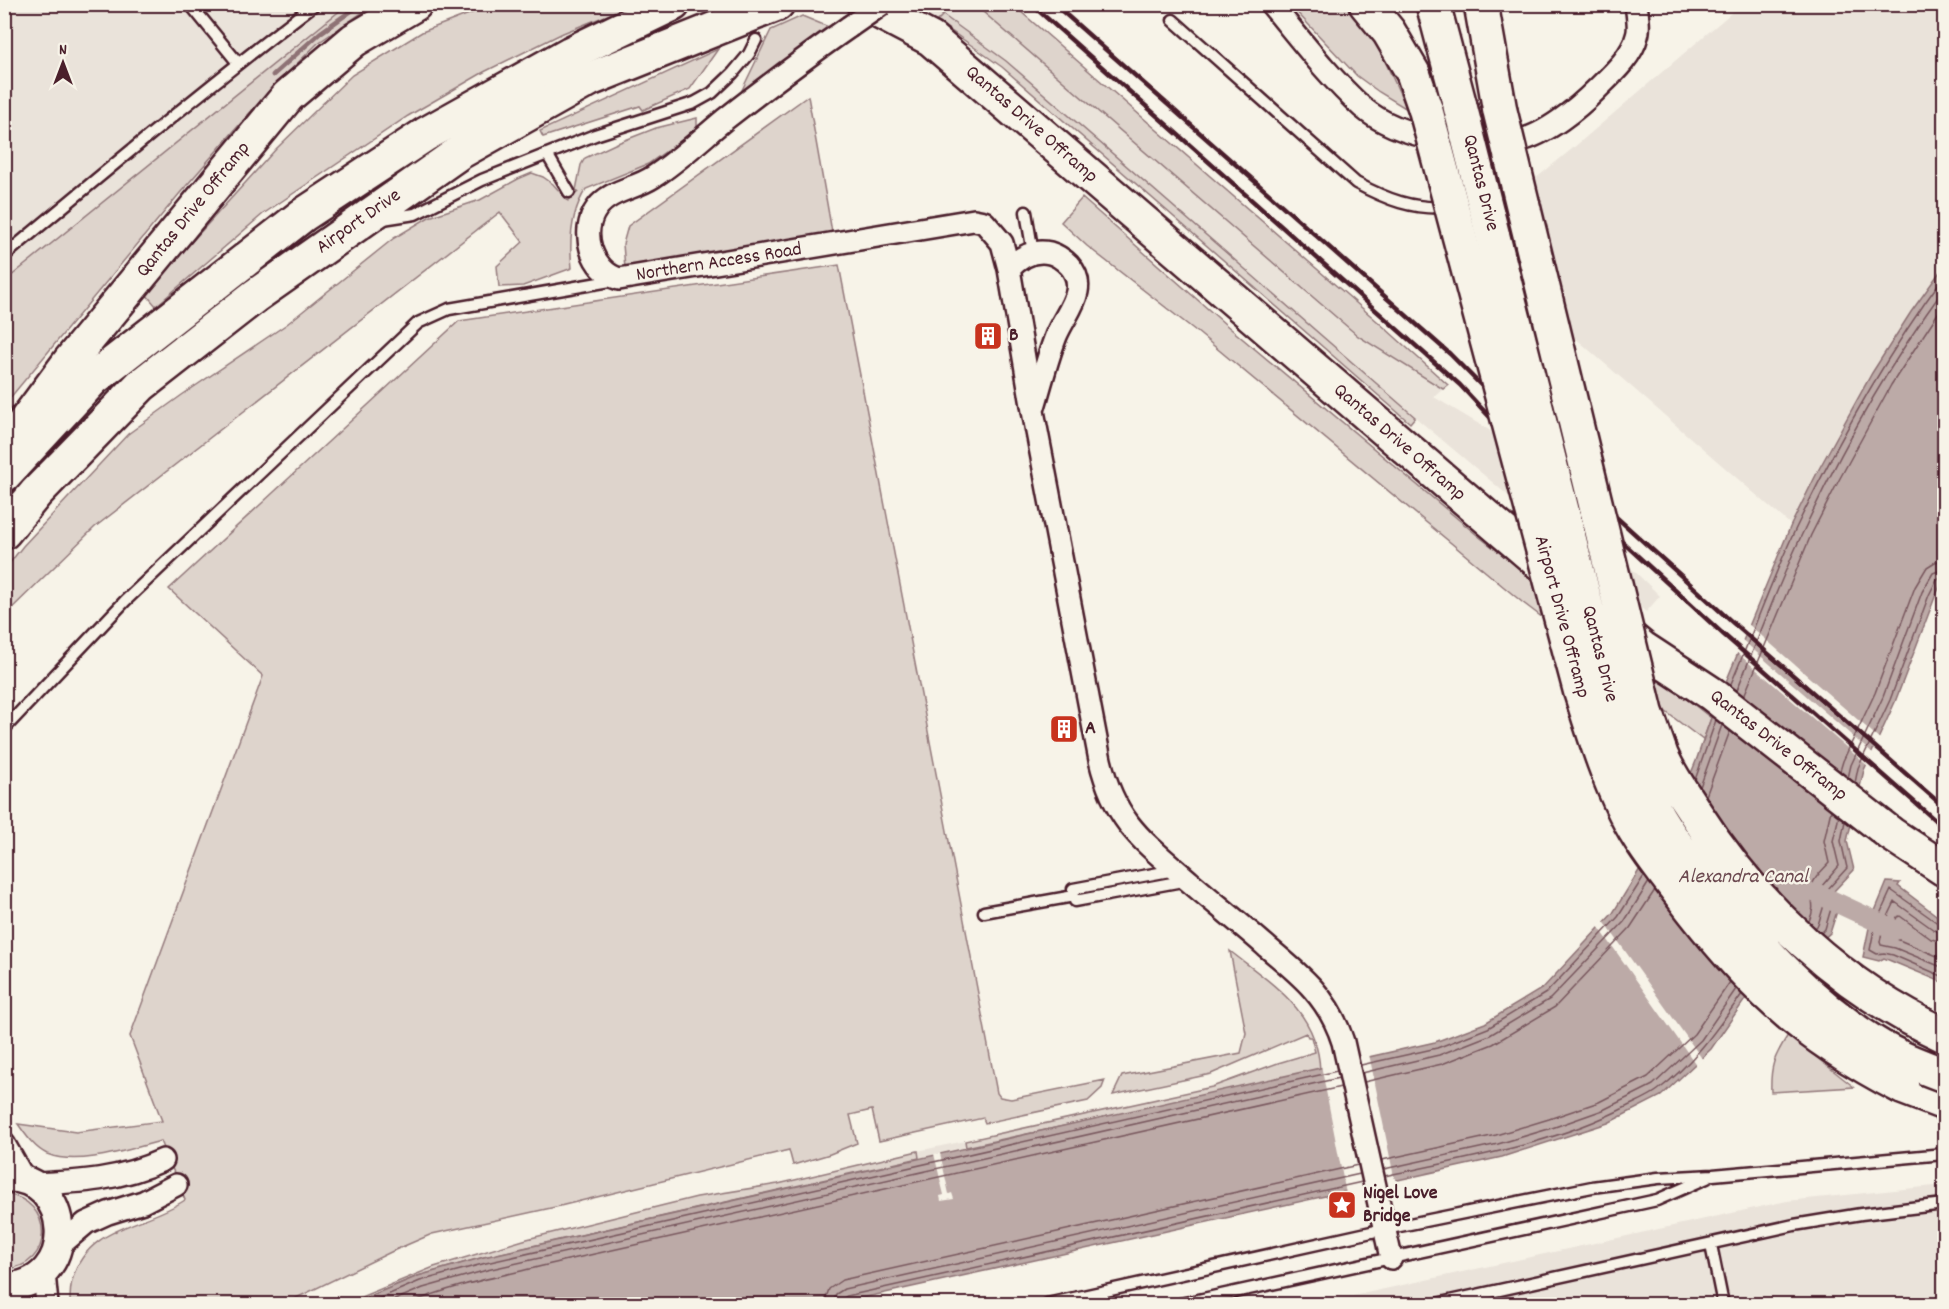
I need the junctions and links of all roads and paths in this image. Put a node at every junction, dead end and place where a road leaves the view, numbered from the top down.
1 (190, 4) edge
2 (315, 4) edge
3 (416, 4) edge
4 (673, 4) edge
5 (777, 4) edge
6 (882, 4) edge
7 (1271, 4) edge
8 (1366, 4) edge
9 (1433, 4) edge
10 (1446, 4) edge
11 (1481, 4) edge
12 (1492, 4) edge
13 (1636, 4) edge
14 (857, 16) edge
15 (1173, 20) dead end
16 (756, 40) dead end
17 (238, 63) junction
18 (1460, 106) junction
19 (1500, 111) junction
20 (1521, 140) junction
21 (547, 154) junction
22 (1505, 186) dead end
23 (570, 192) dead end
24 (1492, 196) dead end
25 (1026, 212) dead end
26 (358, 223) junction
27 (1033, 253) junction
28 (4, 256) edge
29 (1009, 269) junction
30 (620, 279) junction
31 (1033, 411) junction
32 (4, 450) edge
33 (4, 475) edge
34 (4, 532) edge
35 (4, 729) edge
36 (1944, 869) edge
37 (1182, 875) junction
38 (1074, 895) junction
39 (984, 912) dead end
40 (1944, 1035) edge
41 (1944, 1076) edge
42 (1944, 1103) edge
43 (4, 1144) edge
44 (1944, 1154) edge
45 (163, 1160) dead end
46 (1713, 1176) junction
47 (21, 1181) edge
48 (176, 1185) dead end
49 (1944, 1204) edge
50 (1385, 1229) junction
51 (59, 1245) junction
52 (1711, 1245) junction
53 (1391, 1258) junction
54 (44, 1273) junction
55 (4, 1287) edge
56 (4, 1298) edge
57 (12, 1305) edge
58 (47, 1305) edge
59 (1047, 1305) edge
60 (1180, 1305) edge
61 (1436, 1305) edge
62 (1723, 1305) edge

1 - 17 lane
2 - 17 lane
3 - 32 highway, Qantas Drive Offramp
4 - 33 highway, Airport Drive
5 - 26 highway, Airport Drive
6 - 14 street, Northern Access Road, bridge
7 - 20 street
8 - 42 highway, Airport Drive Offramp, bridge
9 - 18 highway
10 - 18 highway
11 - 19 highway
12 - 19 highway
13 - 20 street
14 - 30 street, Northern Access Road
14 - 36 highway, Qantas Drive Offramp
15 - 24 lane
16 - 21 lane
17 - 28 lane
18 - 41 highway, Qantas Drive, bridge
19 - 40 highway, Qantas Drive, bridge
20 - 22 lane
21 - 23 lane
21 - 26 lane
25 - 27 lane
26 - 34 highway, Airport Drive
27 - 29 street
27 - 31 street
29 - 30 street, Northern Access Road
29 - 31 street, Northern Access Road
30 - 35 lane
31 - 37 street, Northern Access Road
37 - 38 lane
37 - 38 lane
37 - 50 street, Northern Access Road
38 - 39 lane
43 - 47 street
44 - 46 lane
45 - 47 street
46 - 50 lane
46 - 53 lane
47 - 51 street
48 - 51 street
49 - 52 lane
50 - 53 street
50 - 59 lane
51 - 54 street
52 - 61 lane
52 - 62 lane
53 - 60 lane
54 - 55 street
54 - 58 street
56 - 57 street

